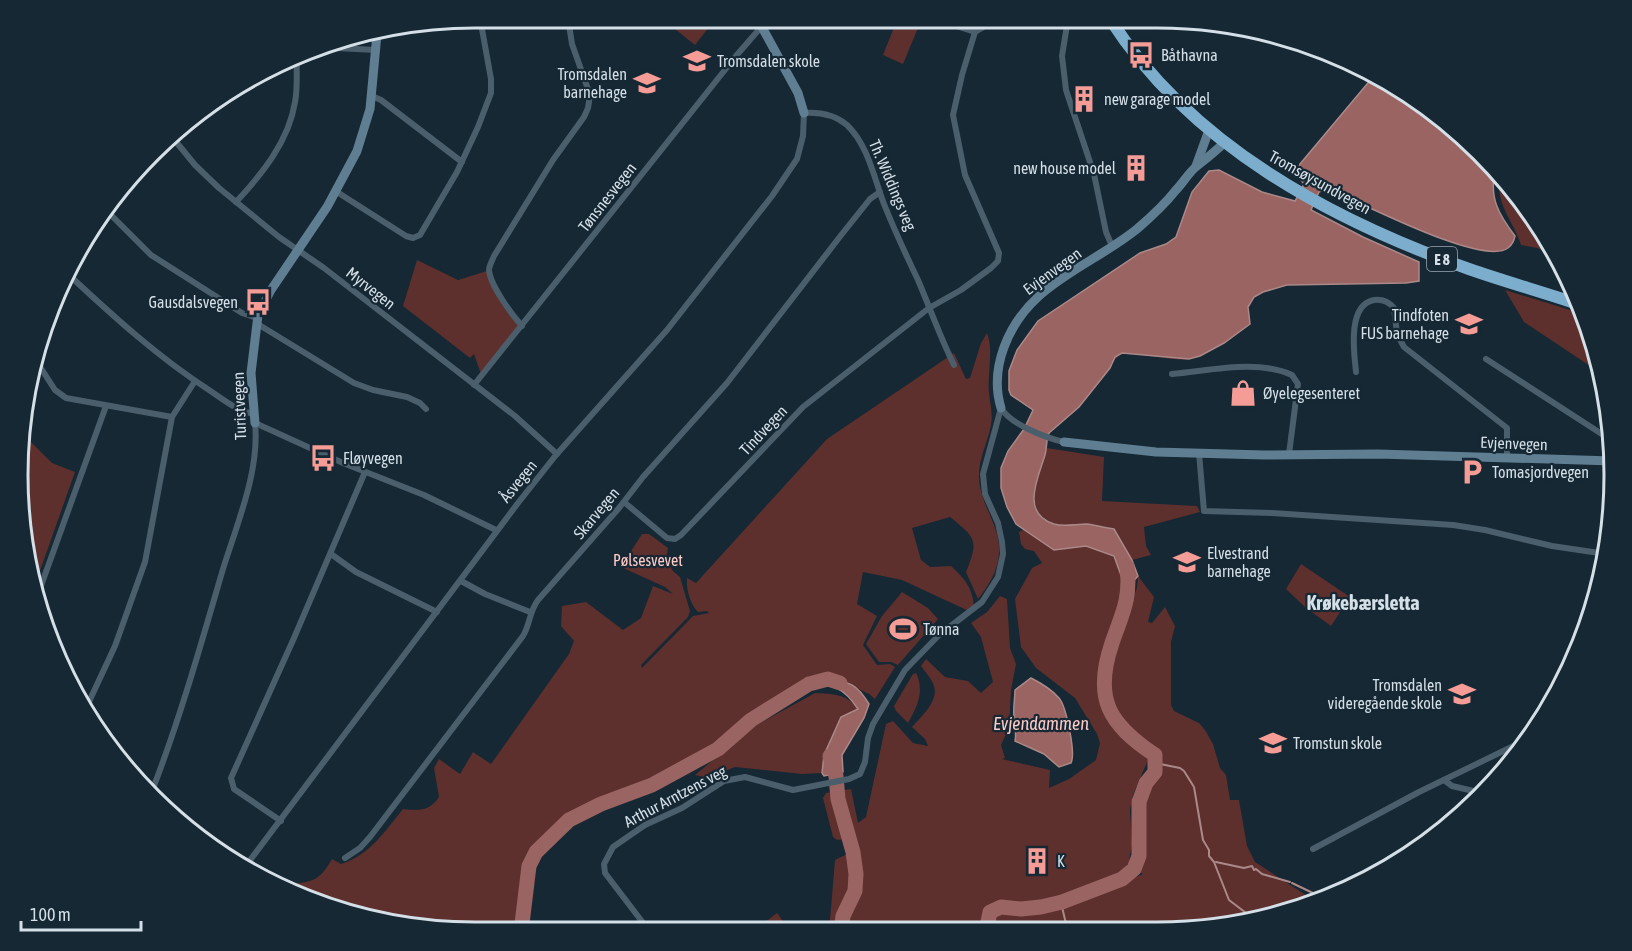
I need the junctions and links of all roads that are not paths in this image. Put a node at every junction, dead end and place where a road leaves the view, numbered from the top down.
1 (482, 28) edge
2 (570, 28) edge
3 (754, 28) edge
4 (763, 28) edge
5 (960, 28) edge
6 (983, 28) edge
7 (1067, 28) edge
8 (1116, 28) edge
9 (975, 33) junction
10 (377, 40) edge
11 (345, 48) edge
12 (376, 50) junction
13 (297, 66) edge
14 (372, 96) junction
15 (804, 113) junction
16 (1209, 130) junction
17 (1225, 142) junction
18 (177, 143) edge
19 (462, 162) junction
20 (1196, 166) junction
21 (336, 192) junction
22 (880, 192) junction
23 (236, 202) junction
24 (112, 216) edge
25 (1112, 246) junction
26 (298, 251) junction
27 (75, 279) edge
28 (1567, 300) edge
29 (929, 308) junction
30 (257, 320) junction
31 (522, 326) junction
32 (1486, 359) dead end
33 (954, 364) dead end
34 (42, 370) edge
35 (1356, 372) dead end
36 (1172, 374) dead end
37 (195, 381) junction
38 (474, 386) junction
39 (106, 406) junction
40 (1000, 408) junction
41 (426, 409) dead end
42 (172, 417) junction
43 (255, 418) junction
44 (1602, 434) edge
45 (1064, 442) joint
46 (1199, 453) junction
47 (557, 454) junction
48 (1289, 454) junction
49 (1507, 457) junction
50 (1603, 461) edge
51 (365, 472) junction
52 (624, 502) junction
53 (496, 530) junction
54 (1597, 553) edge
55 (331, 554) junction
56 (461, 581) junction
57 (42, 583) edge
58 (437, 612) junction
59 (530, 612) junction
60 (89, 701) edge
61 (1512, 747) edge
62 (1444, 780) junction
63 (154, 786) edge
64 (1474, 791) edge
65 (281, 821) junction
66 (1313, 849) dead end
67 (345, 858) dead end
68 (249, 861) edge
69 (642, 922) edge

1 - 19 street
2 - 31 street
3 - 31 street, Tønsnesvegen
4 - 15 street
5 - 9 street
6 - 9 street
7 - 25 street
8 - 16 highway, Tromsøysundvegen / E 8
9 - 29 street
10 - 12 street, Turistvegen
11 - 12 street
12 - 14 street, Turistvegen
13 - 23 street
14 - 19 street
14 - 21 street, Turistvegen
15 - 22 street, Th. Widdings veg
15 - 47 street, Åsvegen
16 - 17 highway, Tromsøysundvegen / E 8
16 - 20 street, Evjenvegen
17 - 20 street, Evjenvegen
17 - 28 highway, Tromsøysundvegen / E 8
18 - 23 street, Myrvegen
19 - 21 street
20 - 25 street, Evjenvegen
21 - 26 street, Turistvegen
22 - 29 street, Th. Widdings veg
22 - 52 street, Skarvegen
23 - 26 street, Myrvegen
24 - 30 street
25 - 40 street, Evjenvegen
26 - 30 street, Turistvegen
26 - 38 street, Myrvegen
27 - 37 street
29 - 33 street, Th. Widdings veg
29 - 52 street, Tindvegen
30 - 41 street
30 - 43 street, Turistvegen
31 - 38 street, Tønsnesvegen
32 - 44 street
34 - 39 street
35 - 49 street
36 - 48 street
37 - 42 street
37 - 43 street
38 - 47 street, Myrvegen
39 - 42 street
39 - 57 street
40 - 45 street, Evjenvegen
40 - 69 street, Arthur Arntzens veg
42 - 60 street
43 - 51 street
43 - 63 street, Turistvegen
45 - 46 street, Evjenvegen
46 - 48 street, Evjenvegen
46 - 54 street
47 - 53 street, Åsvegen
48 - 49 street, Evjenvegen
49 - 50 street, Evjenvegen
51 - 53 street
51 - 55 street
52 - 59 street, Skarvegen
53 - 56 street, Åsvegen
55 - 58 street
55 - 65 street
56 - 58 street, Åsvegen
56 - 59 street
58 - 65 street, Åsvegen
59 - 67 street, Skarvegen
61 - 62 street
62 - 64 street
62 - 66 street
65 - 68 street, Åsvegen

